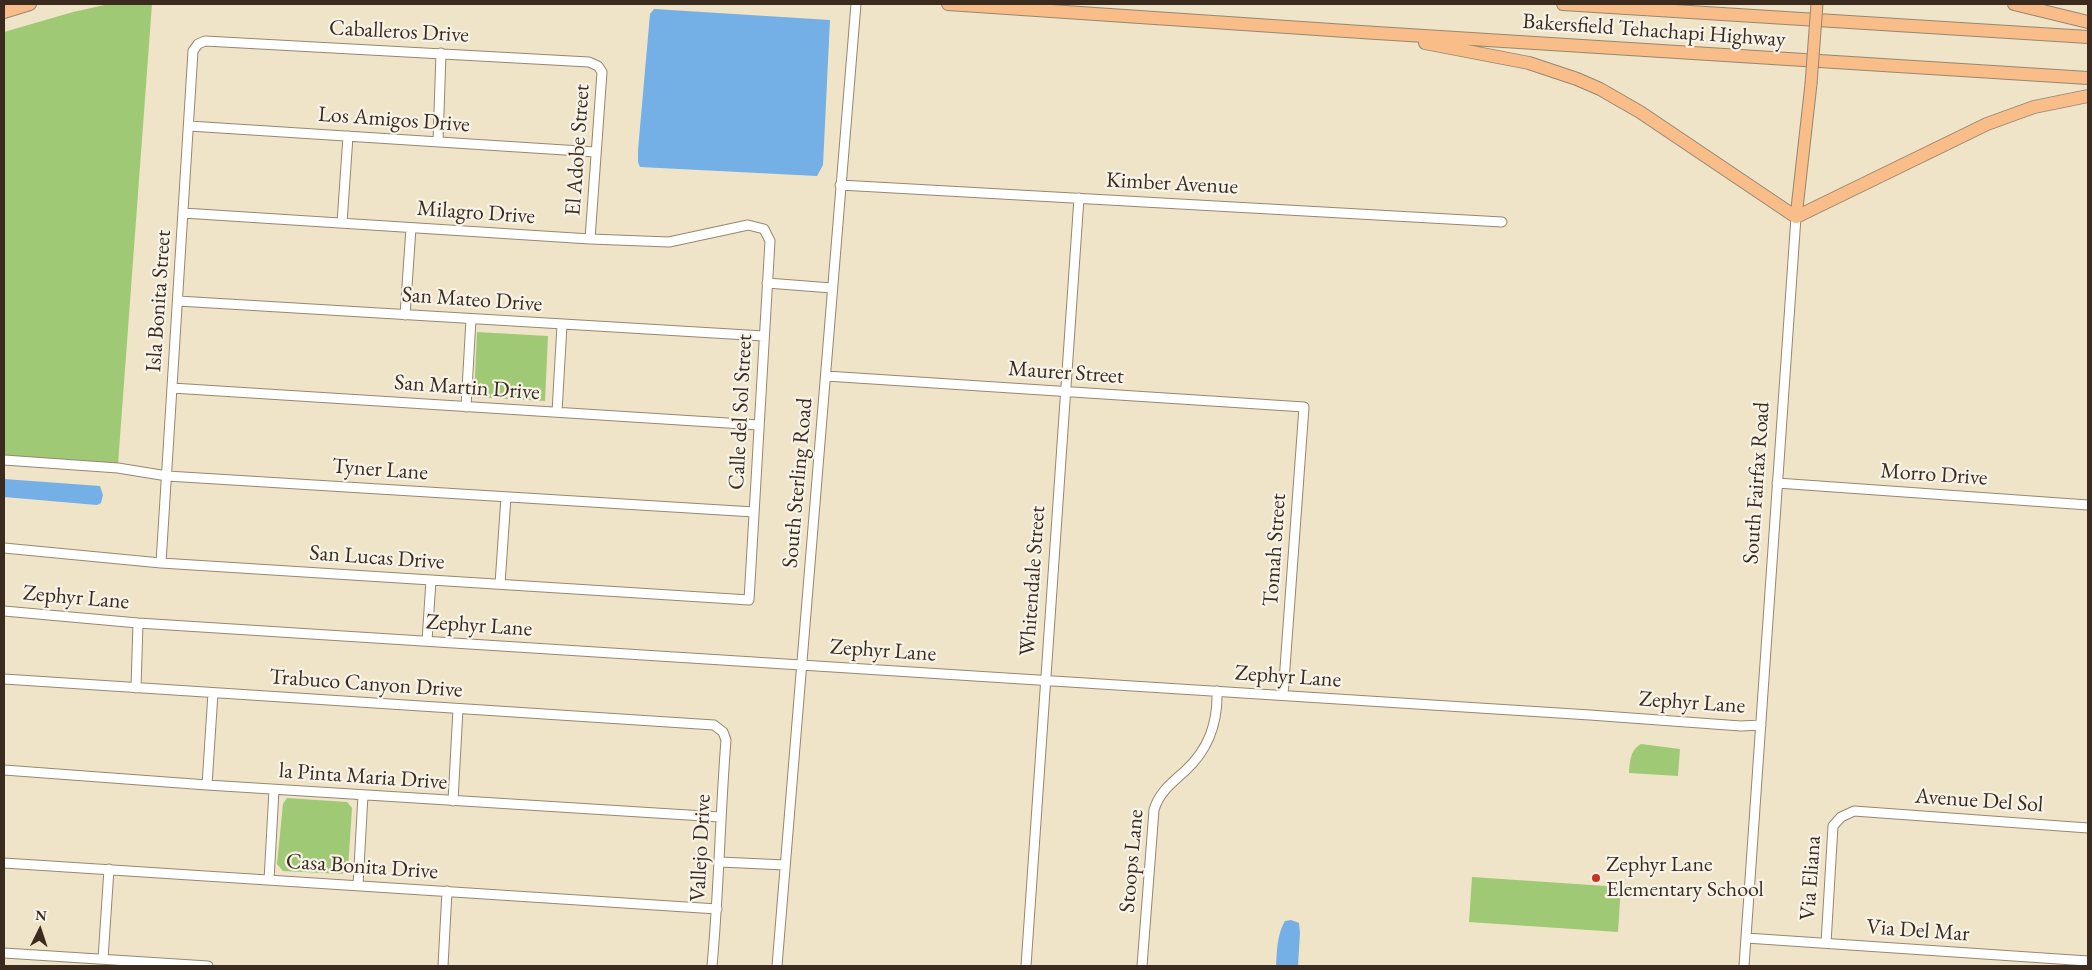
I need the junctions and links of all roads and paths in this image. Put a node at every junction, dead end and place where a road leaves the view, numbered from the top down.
1 (30, 4) edge
2 (856, 4) edge
3 (948, 4) edge
4 (1564, 4) edge
5 (1817, 4) edge
6 (2014, 4) edge
7 (4, 12) edge
8 (2088, 22) edge
9 (1361, 32) junction
10 (2088, 37) edge
11 (198, 44) joint
12 (441, 53) junction
13 (598, 66) joint
14 (2088, 78) edge
15 (2088, 96) edge
16 (189, 126) junction
17 (348, 136) junction
18 (438, 142) junction
19 (596, 152) junction
20 (840, 185) junction
21 (1079, 198) junction
22 (183, 213) junction
23 (1796, 217) junction
24 (1502, 222) dead end
25 (342, 223) junction
26 (411, 228) junction
27 (764, 229) joint
28 (590, 239) junction
29 (767, 283) junction
30 (832, 288) junction
31 (178, 301) junction
32 (405, 315) junction
33 (471, 319) junction
34 (562, 325) junction
35 (764, 336) junction
36 (826, 376) junction
37 (172, 388) junction
38 (1065, 391) junction
39 (1304, 406) joint
40 (466, 407) junction
41 (557, 412) junction
42 (760, 425) junction
43 (4, 460) edge
44 (167, 476) junction
45 (1777, 484) junction
46 (506, 497) junction
47 (2088, 505) edge
48 (754, 512) junction
49 (4, 548) edge
50 (161, 563) junction
51 (431, 580) junction
52 (500, 584) junction
53 (748, 600) joint
54 (4, 611) edge
55 (138, 623) junction
56 (427, 641) junction
57 (802, 664) junction
58 (4, 679) edge
59 (1045, 680) junction
60 (136, 688) junction
61 (1217, 691) junction
62 (213, 693) junction
63 (1283, 695) junction
64 (458, 709) junction
65 (1761, 726) junction
66 (723, 732) joint
67 (4, 770) edge
68 (208, 786) junction
69 (274, 790) junction
70 (363, 795) junction
71 (453, 801) junction
72 (1868, 812) joint
73 (720, 817) junction
74 (2088, 828) edge
75 (720, 862) junction
76 (4, 863) edge
77 (785, 865) junction
78 (110, 869) junction
79 (269, 880) junction
80 (358, 886) junction
81 (447, 891) junction
82 (717, 909) junction
83 (1746, 938) junction
84 (1826, 943) junction
85 (4, 953) edge
86 (103, 959) junction
87 (2088, 961) edge
88 (190, 966) edge
89 (208, 966) edge
90 (443, 966) edge
91 (712, 966) edge
92 (777, 966) edge
93 (1026, 966) edge
94 (1142, 966) edge
95 (1744, 966) edge

1 - 7 highway
2 - 20 street, South Sterling Road
3 - 9 highway, Bakersfield Tehachapi Highway
4 - 10 highway, Bakersfield Tehachapi Highway
5 - 23 main road, South Fairfax Road, bridge
6 - 8 highway
9 - 14 highway, Bakersfield Tehachapi Highway
9 - 23 highway
11 - 12 street, Caballeros Drive
11 - 16 street, Isla Bonita Street
12 - 13 street, Caballeros Drive
12 - 18 street
13 - 19 street, El Adobe Street
15 - 23 highway
16 - 17 street, Los Amigos Drive
16 - 22 street, Isla Bonita Street
17 - 18 street, Los Amigos Drive
17 - 25 street
18 - 19 street, Los Amigos Drive
19 - 28 street, El Adobe Street
20 - 21 street, Kimber Avenue
20 - 30 street, South Sterling Road
21 - 24 street, Kimber Avenue
21 - 38 street, Whitendale Street
22 - 25 street, Milagro Drive
22 - 31 street, Isla Bonita Street
23 - 45 street, South Fairfax Road
25 - 26 street, Milagro Drive
26 - 28 street, Milagro Drive
26 - 32 street
27 - 28 street, Milagro Drive
27 - 29 street, Calle del Sol Street
29 - 30 street
29 - 35 street, Calle del Sol Street
30 - 36 street, South Sterling Road
31 - 32 street, San Mateo Drive
31 - 37 street, Isla Bonita Street
32 - 33 street, San Mateo Drive
33 - 34 street, San Mateo Drive
33 - 40 street
34 - 35 street, San Mateo Drive
34 - 41 street
35 - 42 street, Calle del Sol Street
36 - 38 street, Maurer Street
36 - 57 street, South Sterling Road
37 - 40 street, San Martin Drive
37 - 44 street, Isla Bonita Street
38 - 39 street, Maurer Street
38 - 59 street, Whitendale Street
39 - 63 street, Tomah Street
40 - 41 street, San Martin Drive
41 - 42 street, San Martin Drive
42 - 48 street, Calle del Sol Street
43 - 44 street, Tyner Lane
44 - 46 street, Tyner Lane
44 - 50 street, Isla Bonita Street
45 - 47 street, Morro Drive
45 - 65 street, South Fairfax Road
46 - 48 street, Tyner Lane
46 - 52 street
48 - 53 street, Calle del Sol Street
49 - 50 street, San Lucas Drive
50 - 51 street, San Lucas Drive
51 - 52 street, San Lucas Drive
51 - 56 street
52 - 53 street, San Lucas Drive
54 - 55 street, Zephyr Lane
55 - 56 street, Zephyr Lane
55 - 60 street
56 - 57 street, Zephyr Lane
57 - 59 street, Zephyr Lane
57 - 77 street, South Sterling Road
58 - 60 street, Trabuco Canyon Drive
59 - 61 street, Zephyr Lane
59 - 93 street, Whitendale Street
60 - 62 street, Trabuco Canyon Drive
61 - 63 street, Zephyr Lane
61 - 94 street, Stoops Lane
62 - 64 street, Trabuco Canyon Drive
62 - 68 street
63 - 65 street, Zephyr Lane
64 - 66 street, Trabuco Canyon Drive
64 - 71 street
65 - 83 street, South Fairfax Road
66 - 73 street, Vallejo Drive
67 - 68 street, la Pinta Maria Drive
68 - 69 street, la Pinta Maria Drive
69 - 70 street, la Pinta Maria Drive
69 - 79 street
70 - 71 street, la Pinta Maria Drive
70 - 80 street
71 - 73 street, la Pinta Maria Drive
72 - 74 street, Avenue Del Sol
72 - 84 street, Via Eliana
73 - 75 street, Vallejo Drive
75 - 77 street
75 - 82 street, Vallejo Drive
76 - 78 street, Casa Bonita Drive
77 - 92 street, South Sterling Road
78 - 79 street, Casa Bonita Drive
78 - 86 street
79 - 80 street, Casa Bonita Drive
80 - 81 street, Casa Bonita Drive
81 - 82 street, Casa Bonita Drive
81 - 90 street
82 - 91 street, Vallejo Drive
83 - 84 street, Via Del Mar
83 - 95 street, South Fairfax Road
84 - 87 street, Via Del Mar
85 - 86 street
86 - 88 street
88 - 89 street

